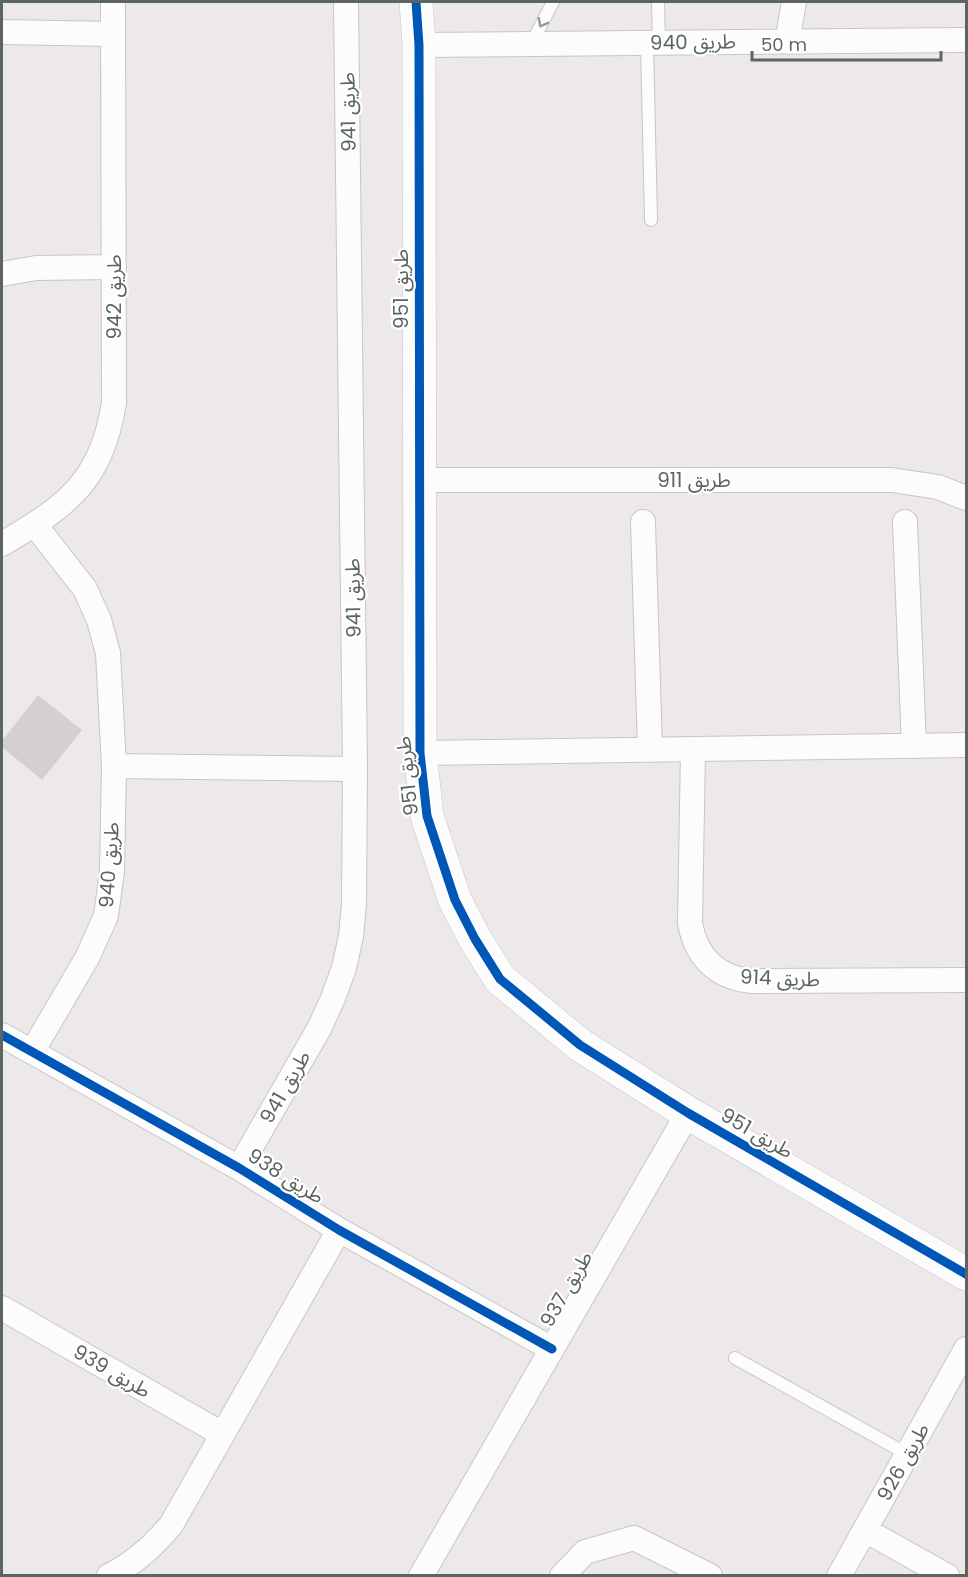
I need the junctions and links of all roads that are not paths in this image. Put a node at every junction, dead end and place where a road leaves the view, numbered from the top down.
1 (113, 2) edge
2 (346, 2) edge
3 (416, 2) edge
4 (553, 2) edge
5 (658, 2) edge
6 (794, 2) edge
7 (2, 32) edge
8 (113, 34) junction
9 (966, 40) edge
10 (787, 42) junction
11 (653, 43) junction
12 (531, 44) junction
13 (419, 45) junction
14 (651, 220) dead end
15 (114, 267) junction
16 (2, 274) edge
17 (419, 480) junction
18 (966, 498) edge
19 (643, 522) dead end
20 (905, 522) dead end
21 (34, 525) junction
22 (2, 544) edge
23 (966, 745) edge
24 (914, 746) junction
25 (693, 749) junction
26 (650, 750) junction
27 (420, 753) junction
28 (114, 766) junction
29 (355, 769) junction
30 (966, 980) edge
31 (2, 1035) edge
32 (32, 1052) junction
33 (688, 1113) junction
34 (239, 1168) junction
35 (339, 1230) junction
36 (966, 1274) edge
37 (2, 1308) edge
38 (552, 1349) junction
39 (966, 1349) edge
40 (735, 1358) dead end
41 (222, 1434) junction
42 (908, 1454) junction
43 (865, 1530) junction
44 (110, 1575) edge
45 (421, 1575) edge
46 (562, 1575) edge
47 (710, 1575) edge
48 (839, 1575) edge
49 (947, 1575) edge

1 - 8 street, طريق 942
2 - 29 street, طريق 941
3 - 13 street, طريق 951
4 -> 12 lane
5 - 11 lane
6 - 10 street
7 - 8 street
8 - 15 street, طريق 942
9 - 10 street, طريق 940
10 - 11 street, طريق 940
11 - 12 street, طريق 940
11 - 14 lane
12 - 13 street, طريق 940
13 - 17 street, طريق 951
15 - 16 street
15 - 21 street, طريق 942
17 - 18 street, طريق 911
17 - 27 street, طريق 951
19 - 26 street
20 - 24 street
21 - 22 street, طريق 942
21 - 28 street, طريق 940
23 - 24 street
24 - 25 street
25 - 26 street
25 - 30 street, طريق 914
26 - 27 street
27 - 33 street, طريق 951
28 - 29 street
28 - 32 street, طريق 940
29 - 34 street, طريق 941
31 - 32 street, طريق 938
32 - 34 street, طريق 938
33 - 36 street, طريق 951
33 - 38 street, طريق 937
34 - 35 street, طريق 938
35 - 38 street, طريق 938
35 - 41 street
37 - 41 street, طريق 939
38 - 45 street, طريق 937
39 - 42 street, طريق 926
40 - 42 lane
41 - 44 street
42 - 43 street, طريق 926
43 - 48 street, طريق 926
43 - 49 street
46 - 47 street

